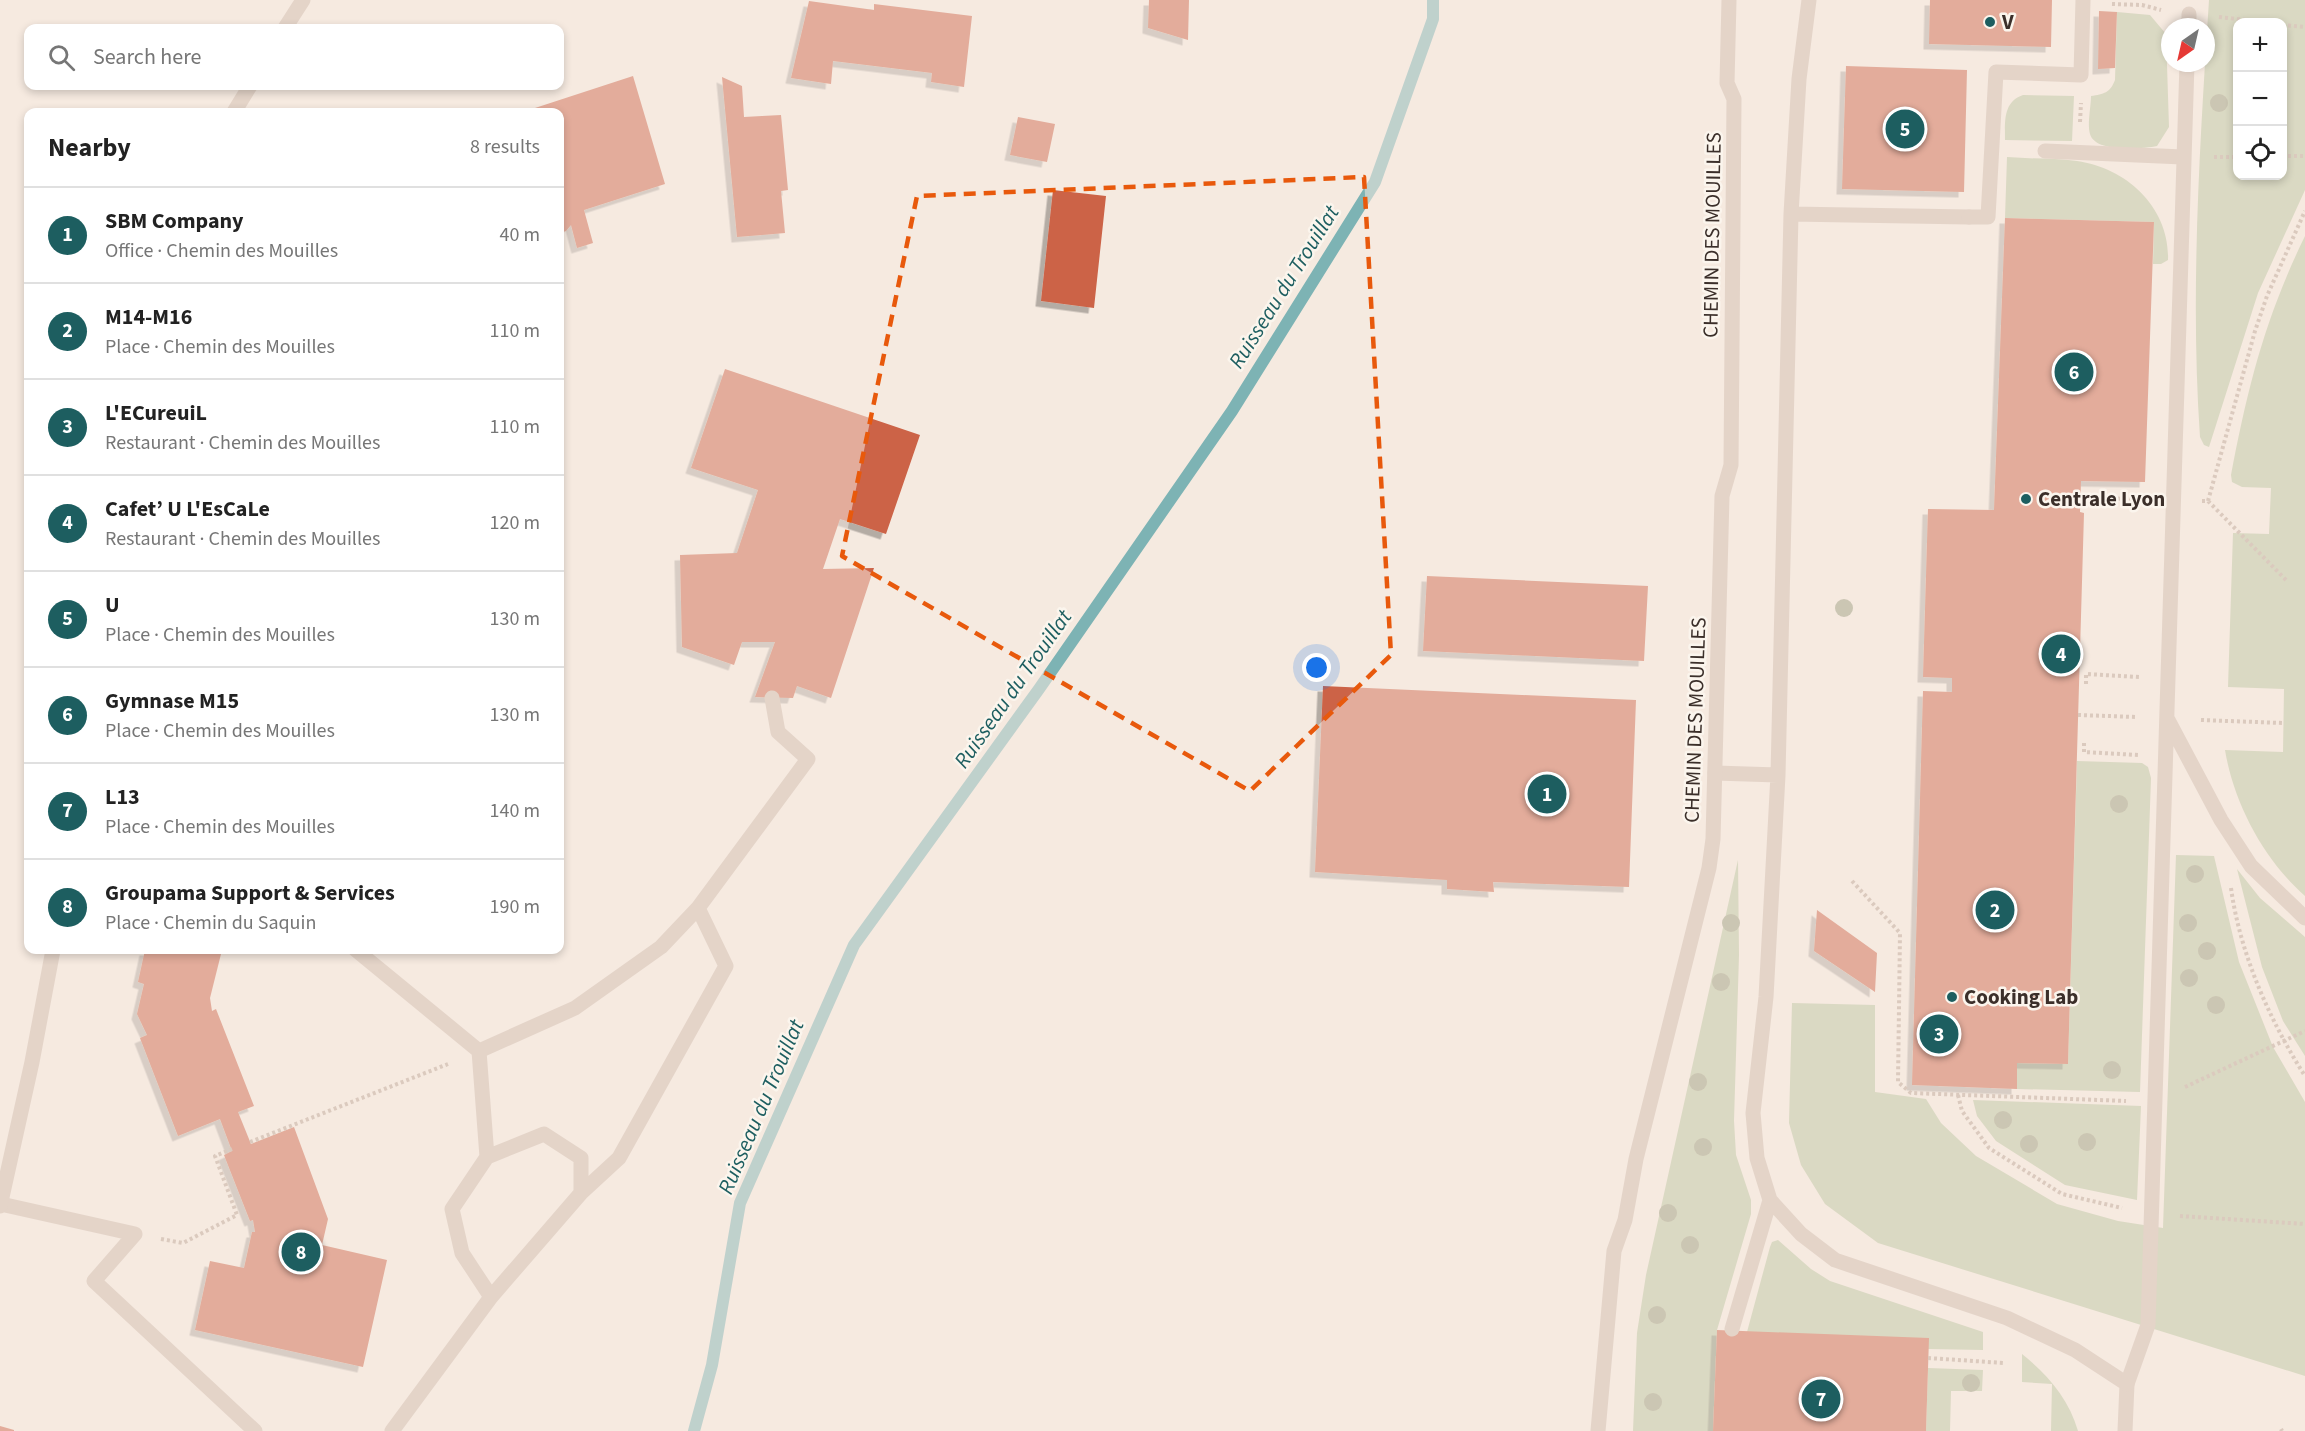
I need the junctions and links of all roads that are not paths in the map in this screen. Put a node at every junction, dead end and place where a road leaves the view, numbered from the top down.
1 (303, 0) edge
2 (1729, 0) edge
3 (1809, 0) edge
4 (2083, 0) edge
5 (288, 24) edge
6 (2187, 72) edge
7 (248, 90) edge
8 (236, 108) edge
9 (2045, 151) dead end
10 (2183, 157) junction
11 (1791, 214) junction
12 (772, 698) dead end
13 (2167, 719) junction
14 (1715, 773) junction
15 (1778, 775) junction
16 (698, 908) junction
17 (2305, 918) edge
18 (52, 954) edge
19 (361, 954) edge
20 (479, 1052) junction
21 (487, 1157) junction
22 (581, 1193) junction
23 (1770, 1200) junction
24 (0, 1205) edge
25 (491, 1297) junction
26 (1732, 1329) dead end
27 (2127, 1384) junction
28 (255, 1431) edge
29 (392, 1431) edge
30 (1598, 1431) edge
31 (2126, 1431) edge

1 - 5 street
2 - 14 street, CHEMIN DES MOUILLES
3 - 11 street
4 - 11 street
6 - 10 street
7 - 8 street
9 - 10 street
10 - 13 street
11 - 15 street
12 - 16 street
13 - 17 street
13 - 27 street
14 - 15 street
14 - 30 street, CHEMIN DES MOUILLES
15 - 23 street
16 - 20 street
16 - 22 street
18 - 24 street
19 - 20 street
20 - 21 street
21 - 22 street
21 - 25 street
22 - 25 street
23 - 26 street
23 - 27 street
24 - 28 street
25 - 29 street
27 - 31 street

